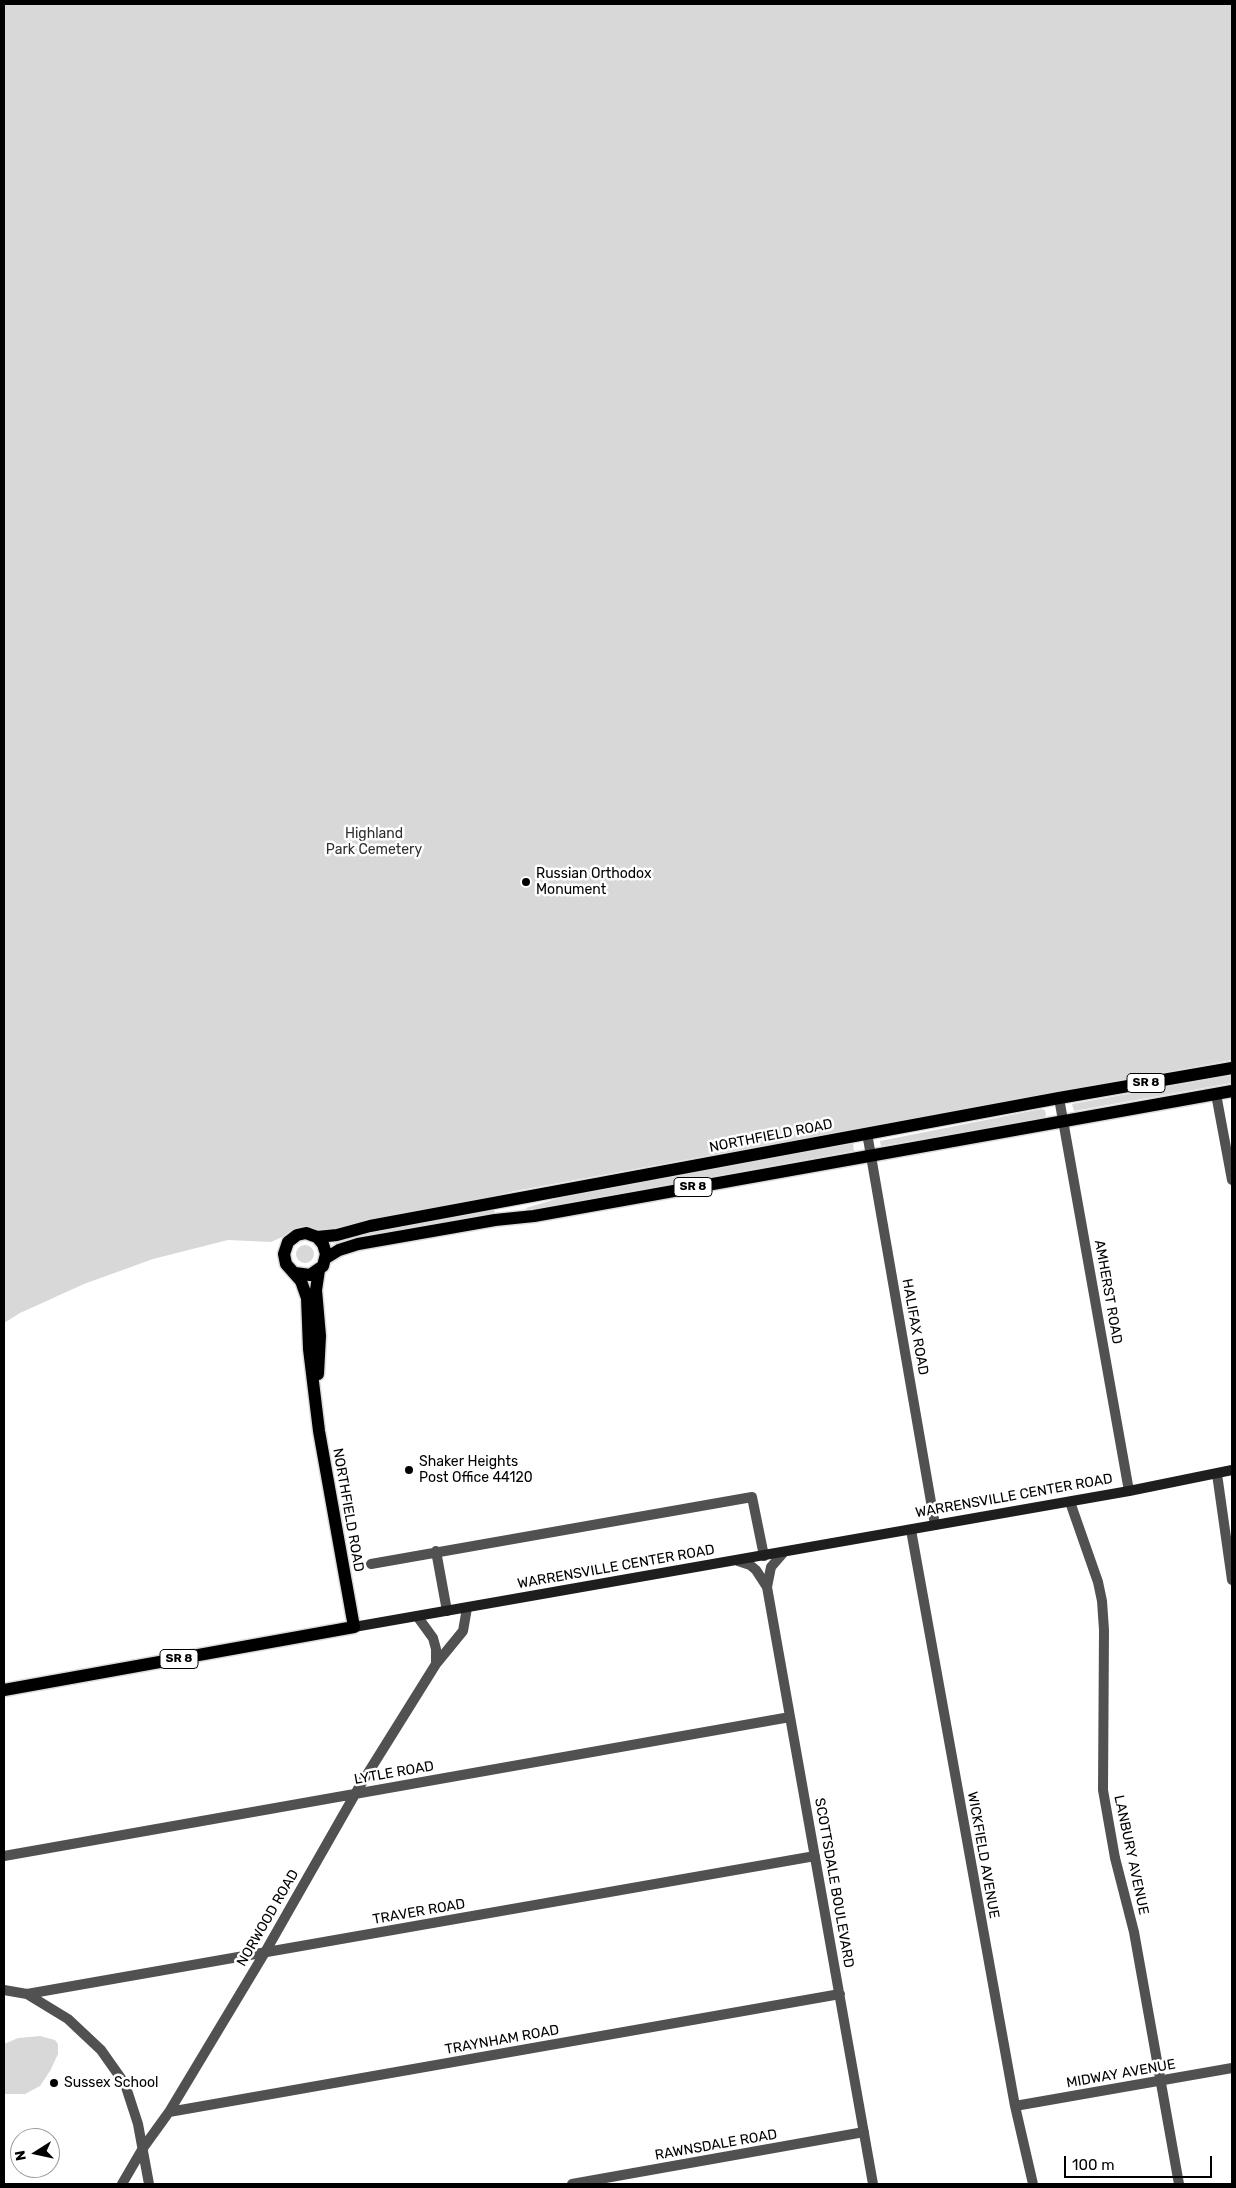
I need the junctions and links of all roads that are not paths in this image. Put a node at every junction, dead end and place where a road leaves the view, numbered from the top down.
1 (1232, 1068) edge
2 (1232, 1091) edge
3 (1216, 1094) junction
4 (1059, 1098) junction
5 (1063, 1120) junction
6 (867, 1133) junction
7 (871, 1155) junction
8 (1232, 1180) edge
9 (317, 1237) junction
10 (326, 1258) junction
11 (319, 1270) junction
12 (295, 1273) junction
13 (316, 1397) junction
14 (1232, 1470) edge
15 (1217, 1474) junction
16 (1129, 1491) junction
17 (1070, 1502) junction
18 (935, 1525) junction
19 (911, 1530) junction
20 (436, 1551) junction
21 (784, 1552) junction
22 (764, 1556) junction
23 (738, 1561) junction
24 (371, 1564) dead end
25 (1232, 1580) edge
26 (767, 1586) junction
27 (467, 1608) junction
28 (447, 1611) junction
29 (417, 1616) junction
30 (354, 1627) junction
31 (436, 1664) junction
32 (4, 1690) edge
33 (790, 1717) junction
34 (355, 1794) junction
35 (4, 1856) edge
36 (815, 1856) junction
37 (264, 1954) junction
38 (4, 1990) edge
39 (27, 1994) junction
40 (840, 1994) junction
41 (1232, 2068) edge
42 (1161, 2081) junction
43 (1015, 2106) junction
44 (169, 2112) junction
45 (864, 2132) junction
46 (143, 2148) junction
47 (122, 2184) edge
48 (149, 2184) edge
49 (572, 2184) edge
50 (873, 2184) edge
51 (1033, 2184) edge
52 (1179, 2184) edge

1 - 4 main road, NORTHFIELD ROAD / SR 8
2 - 3 main road, SR 8
3 - 5 main road, SR 8
3 - 8 street
4 - 5 street, AMHERST ROAD
4 - 6 main road, NORTHFIELD ROAD / SR 8
5 - 7 main road, SR 8
5 - 16 street, AMHERST ROAD
6 - 7 street, HALIFAX ROAD
6 - 9 main road, NORTHFIELD ROAD / SR 8
7 - 10 main road, SR 8
7 - 18 street, HALIFAX ROAD
9 - 10 main road
9 - 12 main road, SR 8
10 - 11 main road, SR 8
11 - 12 main road
11 - 13 main road, NORTHFIELD ROAD / SR 8
12 - 13 main road, NORTHFIELD ROAD / SR 8
13 - 30 main road, NORTHFIELD ROAD / SR 8
14 - 15 main road, WARRENSVILLE CENTER ROAD
15 - 16 main road, WARRENSVILLE CENTER ROAD
15 - 25 street
16 - 17 main road, WARRENSVILLE CENTER ROAD
17 - 18 main road, WARRENSVILLE CENTER ROAD
17 - 42 street, LANBURY AVENUE
18 - 19 main road, WARRENSVILLE CENTER ROAD
19 - 21 main road, WARRENSVILLE CENTER ROAD
19 - 43 street, WICKFIELD AVENUE
20 - 22 street
20 - 24 street
20 - 28 street
21 - 22 main road, WARRENSVILLE CENTER ROAD
21 - 26 street, SCOTTSDALE BOULEVARD
22 - 23 main road, WARRENSVILLE CENTER ROAD
23 - 26 street, SCOTTSDALE BOULEVARD
23 - 27 main road, WARRENSVILLE CENTER ROAD
26 - 33 street, SCOTTSDALE BOULEVARD
27 - 28 main road, WARRENSVILLE CENTER ROAD
27 - 31 street, NORWOOD ROAD
28 - 29 main road, WARRENSVILLE CENTER ROAD
29 - 30 main road, WARRENSVILLE CENTER ROAD
29 - 31 street
30 - 32 main road, WARRENSVILLE CENTER ROAD / SR 8
31 - 34 street, NORWOOD ROAD
33 - 34 street, LYTLE ROAD
33 - 36 street, SCOTTSDALE BOULEVARD
34 - 35 street, LYTLE ROAD
34 - 37 street, NORWOOD ROAD
36 - 37 street, TRAVER ROAD
36 - 40 street, SCOTTSDALE BOULEVARD
37 - 39 street, TRAVER ROAD
37 - 44 street, NORWOOD ROAD
38 - 39 street
39 - 46 street
40 - 44 street, TRAYNHAM ROAD
40 - 45 street, SCOTTSDALE BOULEVARD
41 - 42 street, MIDWAY AVENUE
42 - 43 street, MIDWAY AVENUE
42 - 52 street, LANBURY AVENUE
43 - 51 street, WICKFIELD AVENUE
44 - 46 street, NORWOOD ROAD
45 - 49 street, RAWNSDALE ROAD
45 - 50 street, SCOTTSDALE BOULEVARD
46 - 47 street, NORWOOD ROAD
46 - 48 street

